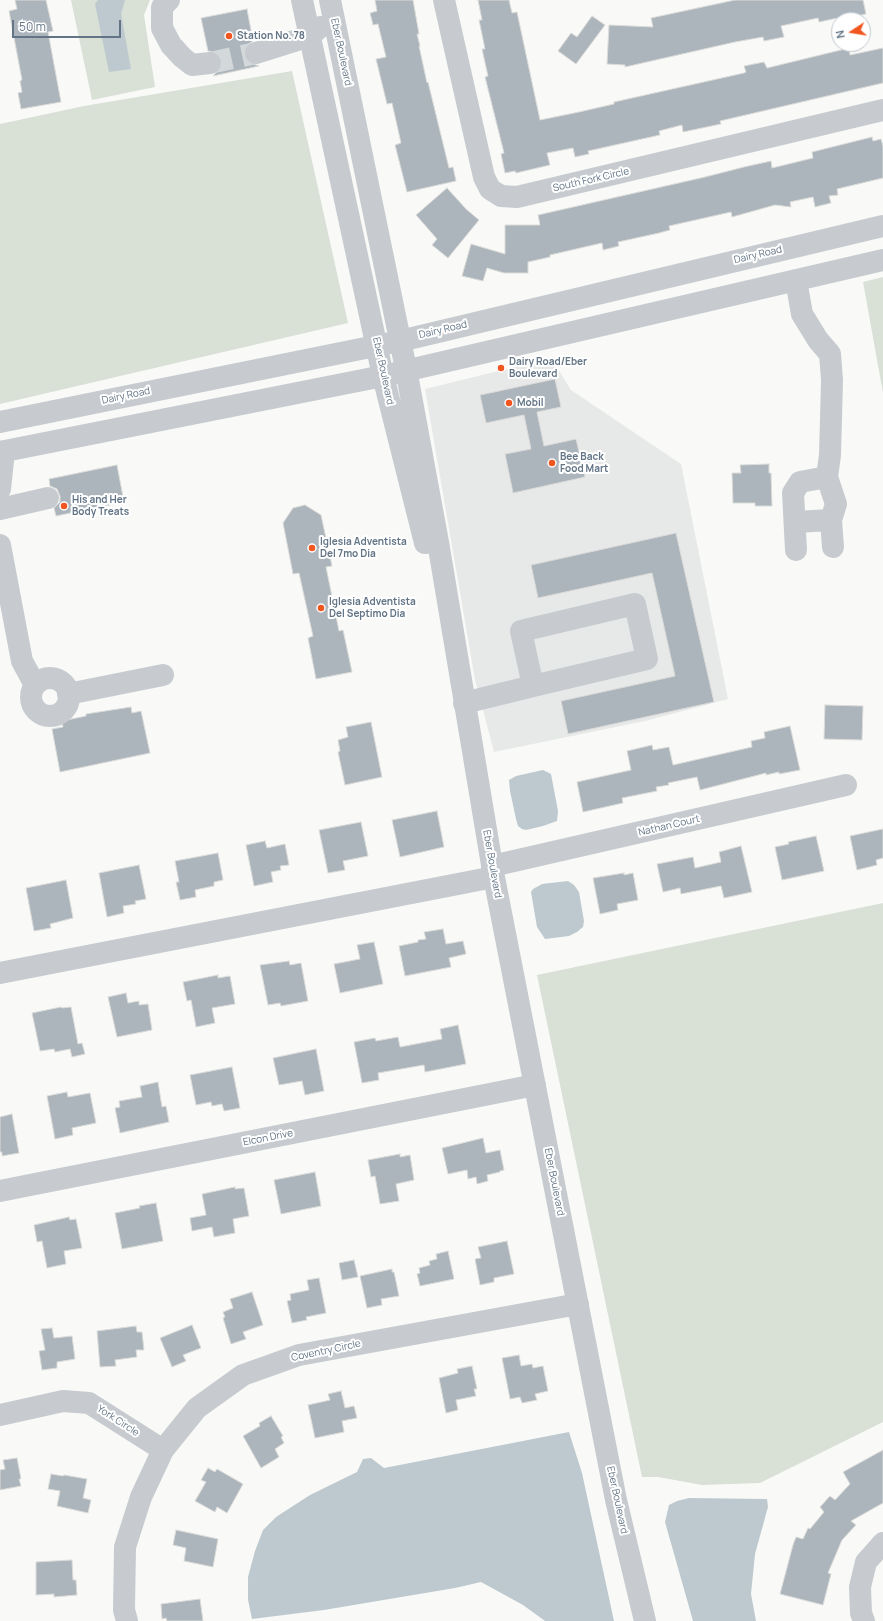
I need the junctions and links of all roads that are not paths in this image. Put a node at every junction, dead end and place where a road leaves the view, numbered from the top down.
1 (169, 0) edge
2 (302, 0) edge
3 (444, 0) edge
4 (331, 1) edge
5 (310, 36) junction
6 (256, 53) tunnel mouth
7 (210, 63) tunnel mouth
8 (883, 110) edge
9 (883, 226) edge
10 (883, 260) edge
11 (796, 280) junction
12 (400, 341) junction
13 (377, 345) junction
14 (406, 369) junction
15 (383, 376) junction
16 (0, 422) edge
17 (2, 452) edge
18 (828, 477) junction
19 (0, 489) edge
20 (48, 498) dead end
21 (0, 509) edge
22 (831, 520) junction
23 (795, 522) junction
24 (0, 545) edge
25 (833, 547) dead end
26 (796, 550) dead end
27 (163, 675) dead end
28 (35, 685) junction
29 (533, 686) junction
30 (68, 694) junction
31 (464, 703) junction
32 (470, 741) junction
33 (846, 786) dead end
34 (493, 872) junction
35 (0, 973) edge
36 (535, 1085) junction
37 (0, 1191) edge
38 (578, 1304) junction
39 (0, 1415) edge
40 (163, 1450) junction
41 (883, 1543) edge
42 (127, 1621) edge
43 (645, 1621) edge
44 (864, 1621) edge

1 - 7 street
2 - 5 street, Eber Boulevard
3 - 8 street, South Fork Circle
4 - 5 street
4 - 12 street, Eber Boulevard
5 - 6 street
5 - 13 street, Eber Boulevard
9 - 12 street, Dairy Road
10 - 11 street
11 - 14 street
11 - 18 street
12 - 13 street, Dairy Road
12 - 14 street, Eber Boulevard
13 - 15 street, Eber Boulevard
13 - 16 street, Dairy Road
14 - 15 street
14 - 31 street, Eber Boulevard
15 - 17 street
15 - 32 street, Eber Boulevard
17 - 19 street
18 - 22 street
18 - 23 street
20 - 21 street
22 - 23 street
22 - 25 street
23 - 26 street
24 - 28 street
27 - 30 street
28 - 30 street
28 - 30 street
29 - 29 street
29 - 31 street
31 - 32 street, Eber Boulevard
32 - 34 street, Eber Boulevard
33 - 34 street, Nathan Court
34 - 35 street
34 - 36 street, Eber Boulevard
36 - 37 street, Elcon Drive
36 - 38 street, Eber Boulevard
38 - 40 street, Coventry Circle
38 - 43 street, Eber Boulevard
39 - 40 street, York Circle
40 - 42 street, Coventry Circle
41 - 44 street

